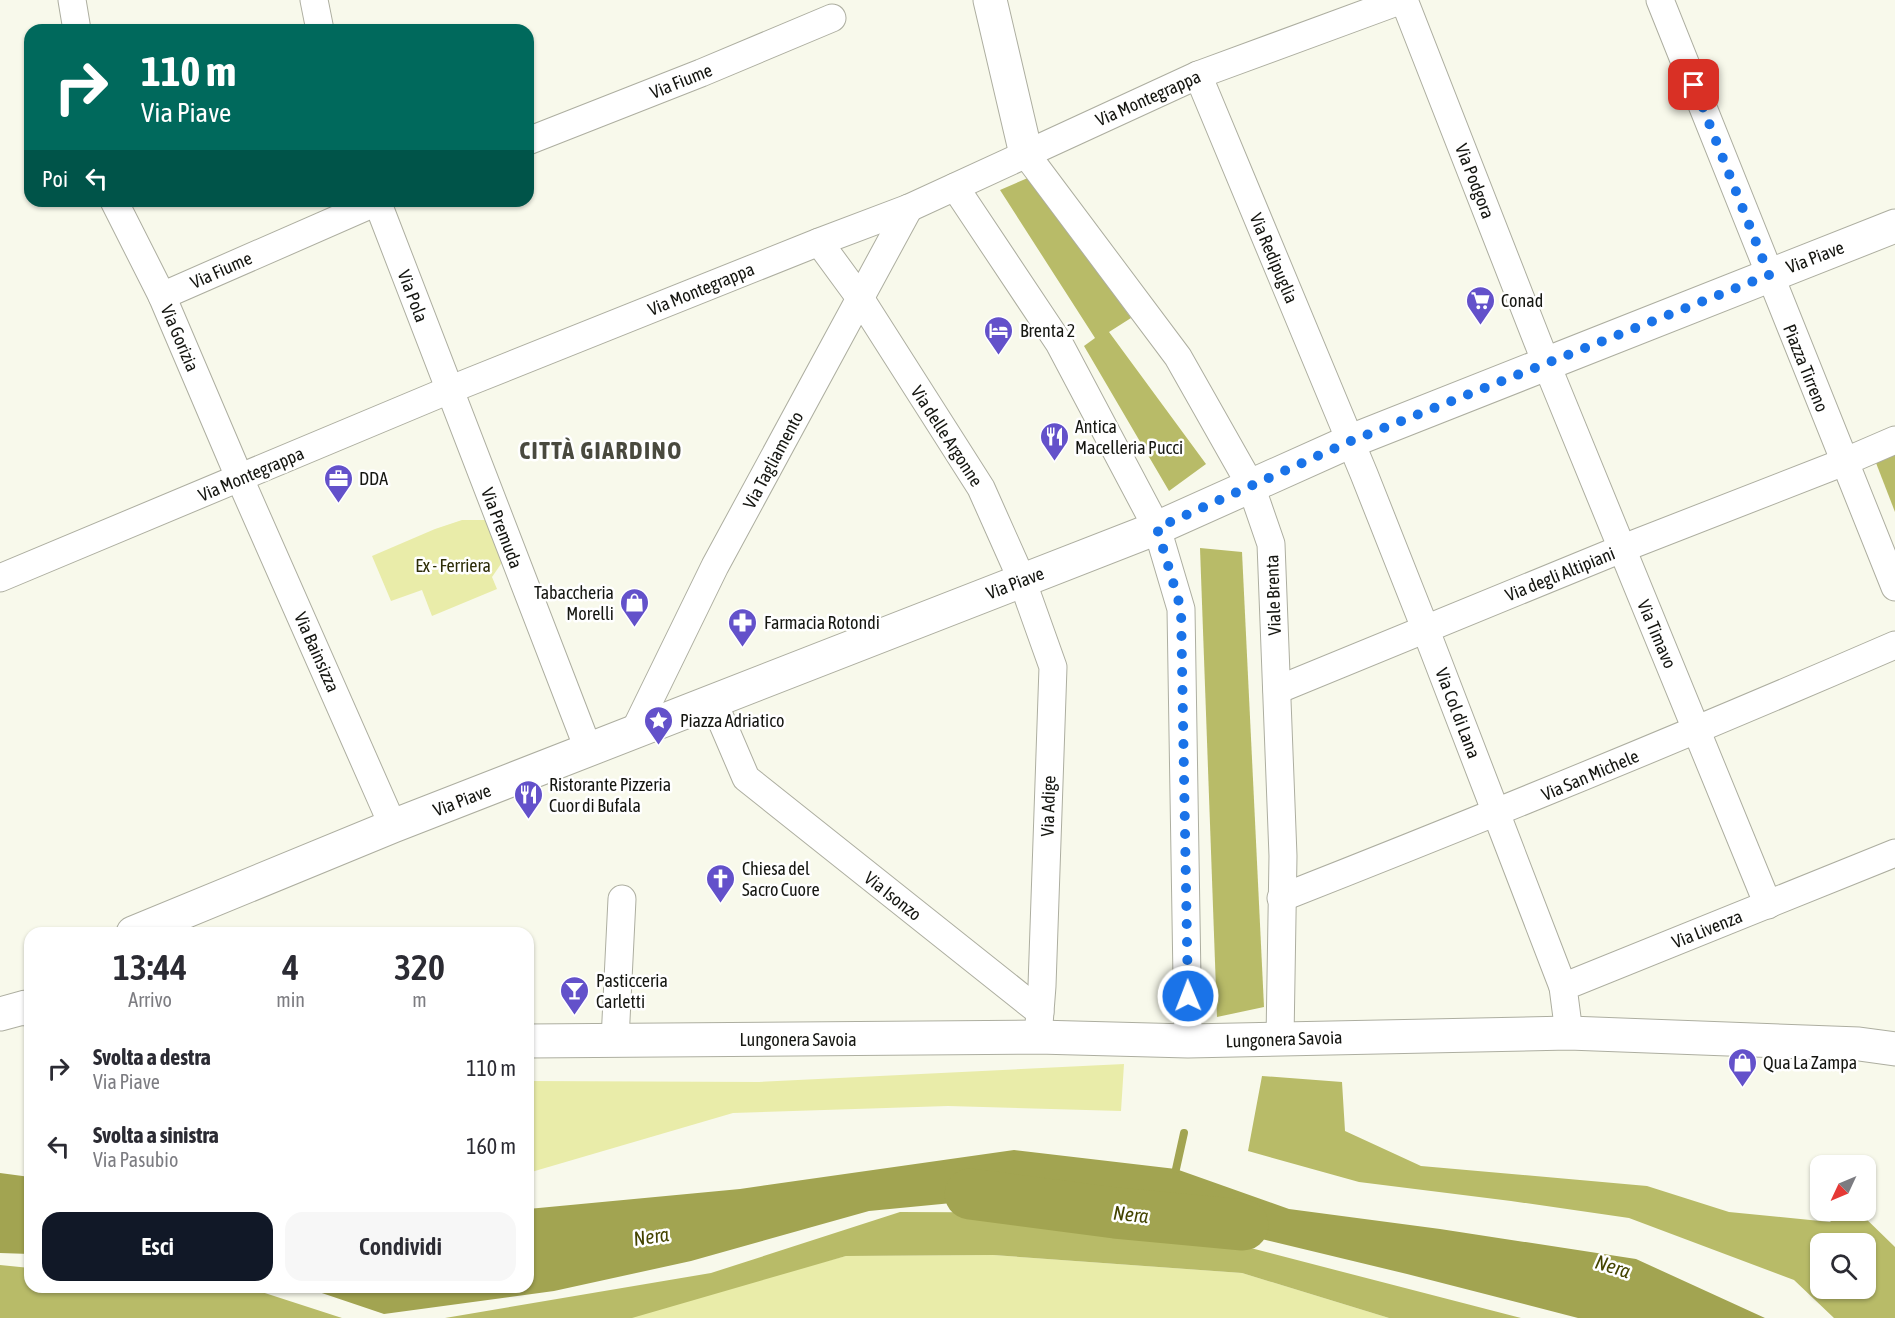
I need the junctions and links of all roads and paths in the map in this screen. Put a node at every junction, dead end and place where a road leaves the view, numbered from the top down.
1 (72, 0) edge
2 (315, 0) edge
3 (990, 0) edge
4 (1403, 0) edge
5 (1660, 0) edge
6 (832, 18) dead end
7 (76, 24) edge
8 (319, 24) edge
9 (1198, 75) junction
10 (534, 139) edge
11 (1026, 154) junction
12 (955, 187) junction
13 (117, 207) edge
14 (364, 207) edge
15 (380, 207) edge
16 (909, 208) junction
17 (1895, 226) edge
18 (819, 242) junction
19 (1769, 275) junction
20 (162, 296) junction
21 (860, 298) junction
22 (1546, 363) junction
23 (449, 390) junction
24 (1895, 440) edge
25 (1351, 441) junction
26 (1844, 462) junction
27 (240, 479) junction
28 (1251, 486) junction
29 (1157, 528) junction
30 (1621, 549) junction
31 (0, 578) edge
32 (1022, 580) junction
33 (1895, 587) edge
34 (1425, 628) junction
35 (1895, 645) edge
36 (1276, 690) junction
37 (713, 701) junction
38 (1697, 730) junction
39 (633, 734) junction
40 (589, 751) junction
41 (1496, 814) junction
42 (393, 826) junction
43 (1895, 852) edge
44 (1281, 898) junction
45 (622, 899) dead end
46 (1768, 905) junction
47 (148, 927) edge
48 (1563, 987) junction
49 (1039, 1025) junction
50 (1569, 1033) junction
51 (1281, 1039) junction
52 (615, 1040) junction
53 (534, 1041) edge
54 (1188, 1041) junction
55 (1895, 1049) edge

1 - 7 street
2 - 8 street
3 - 11 street
4 - 9 street, Via Montegrappa
4 - 22 street, Via Podgora
5 - 19 street, Piazza Tirreno
6 - 10 street, Via Fiume
9 - 11 street, Via Montegrappa
9 - 25 street, Via Redipuglia
11 - 12 street, Via Montegrappa
11 - 28 street, Viale Brenta
12 - 16 street, Via Montegrappa
12 - 29 street
13 - 20 street, Via Gorizia
14 - 20 street, Via Fiume
15 - 23 street, Via Pola
16 - 18 street, Via Montegrappa
16 - 21 street, Via Tagliamento
17 - 19 street, Via Piave
18 - 21 street
18 - 23 street, Via Montegrappa
19 - 22 street, Via Piave
19 - 26 street, Piazza Tirreno
20 - 27 street, Via Gorizia
21 - 32 street, Via delle Argonne
21 - 39 street, Via Tagliamento
22 - 25 street, Via Piave
22 - 30 street, Via Timavo
23 - 27 street, Via Montegrappa
23 - 40 street, Via Premuda
24 - 26 street, Via degli Altipiani
25 - 28 street, Via Piave
25 - 34 street, Via Col di Lana
26 - 30 street, Via degli Altipiani
26 - 33 street, Piazza Tirreno
27 - 31 street, Via Montegrappa
27 - 42 street, Via Bainsizza
28 - 29 street, Via Piave
28 - 36 street, Viale Brenta
29 - 32 street, Via Piave
29 - 54 street
30 - 34 street, Via degli Altipiani
30 - 38 street, Via Timavo
32 - 37 street, Via Piave
32 - 49 street, Via Adige
34 - 36 street, Via degli Altipiani
34 - 41 street, Via Col di Lana
35 - 38 street, Via San Michele
36 - 44 street, Viale Brenta
37 - 39 street, Via Piave
37 - 49 street, Via Isonzo
38 - 41 street, Via San Michele
38 - 46 street, Via Timavo
39 - 40 street, Via Piave
40 - 42 street, Via Piave
41 - 44 street, Via San Michele
41 - 48 street, Via Col di Lana
42 - 47 street, Via Piave
43 - 46 street, Via Livenza
44 - 51 street, Viale Brenta
45 - 52 street
46 - 48 street, Via Livenza
48 - 50 street
49 - 52 street, Lungonera Savoia
49 - 54 street, Lungonera Savoia
50 - 51 street, Lungonera Savoia
50 - 55 street, Lungonera Savoia
51 - 54 street, Lungonera Savoia
52 - 53 street, Lungonera Savoia

